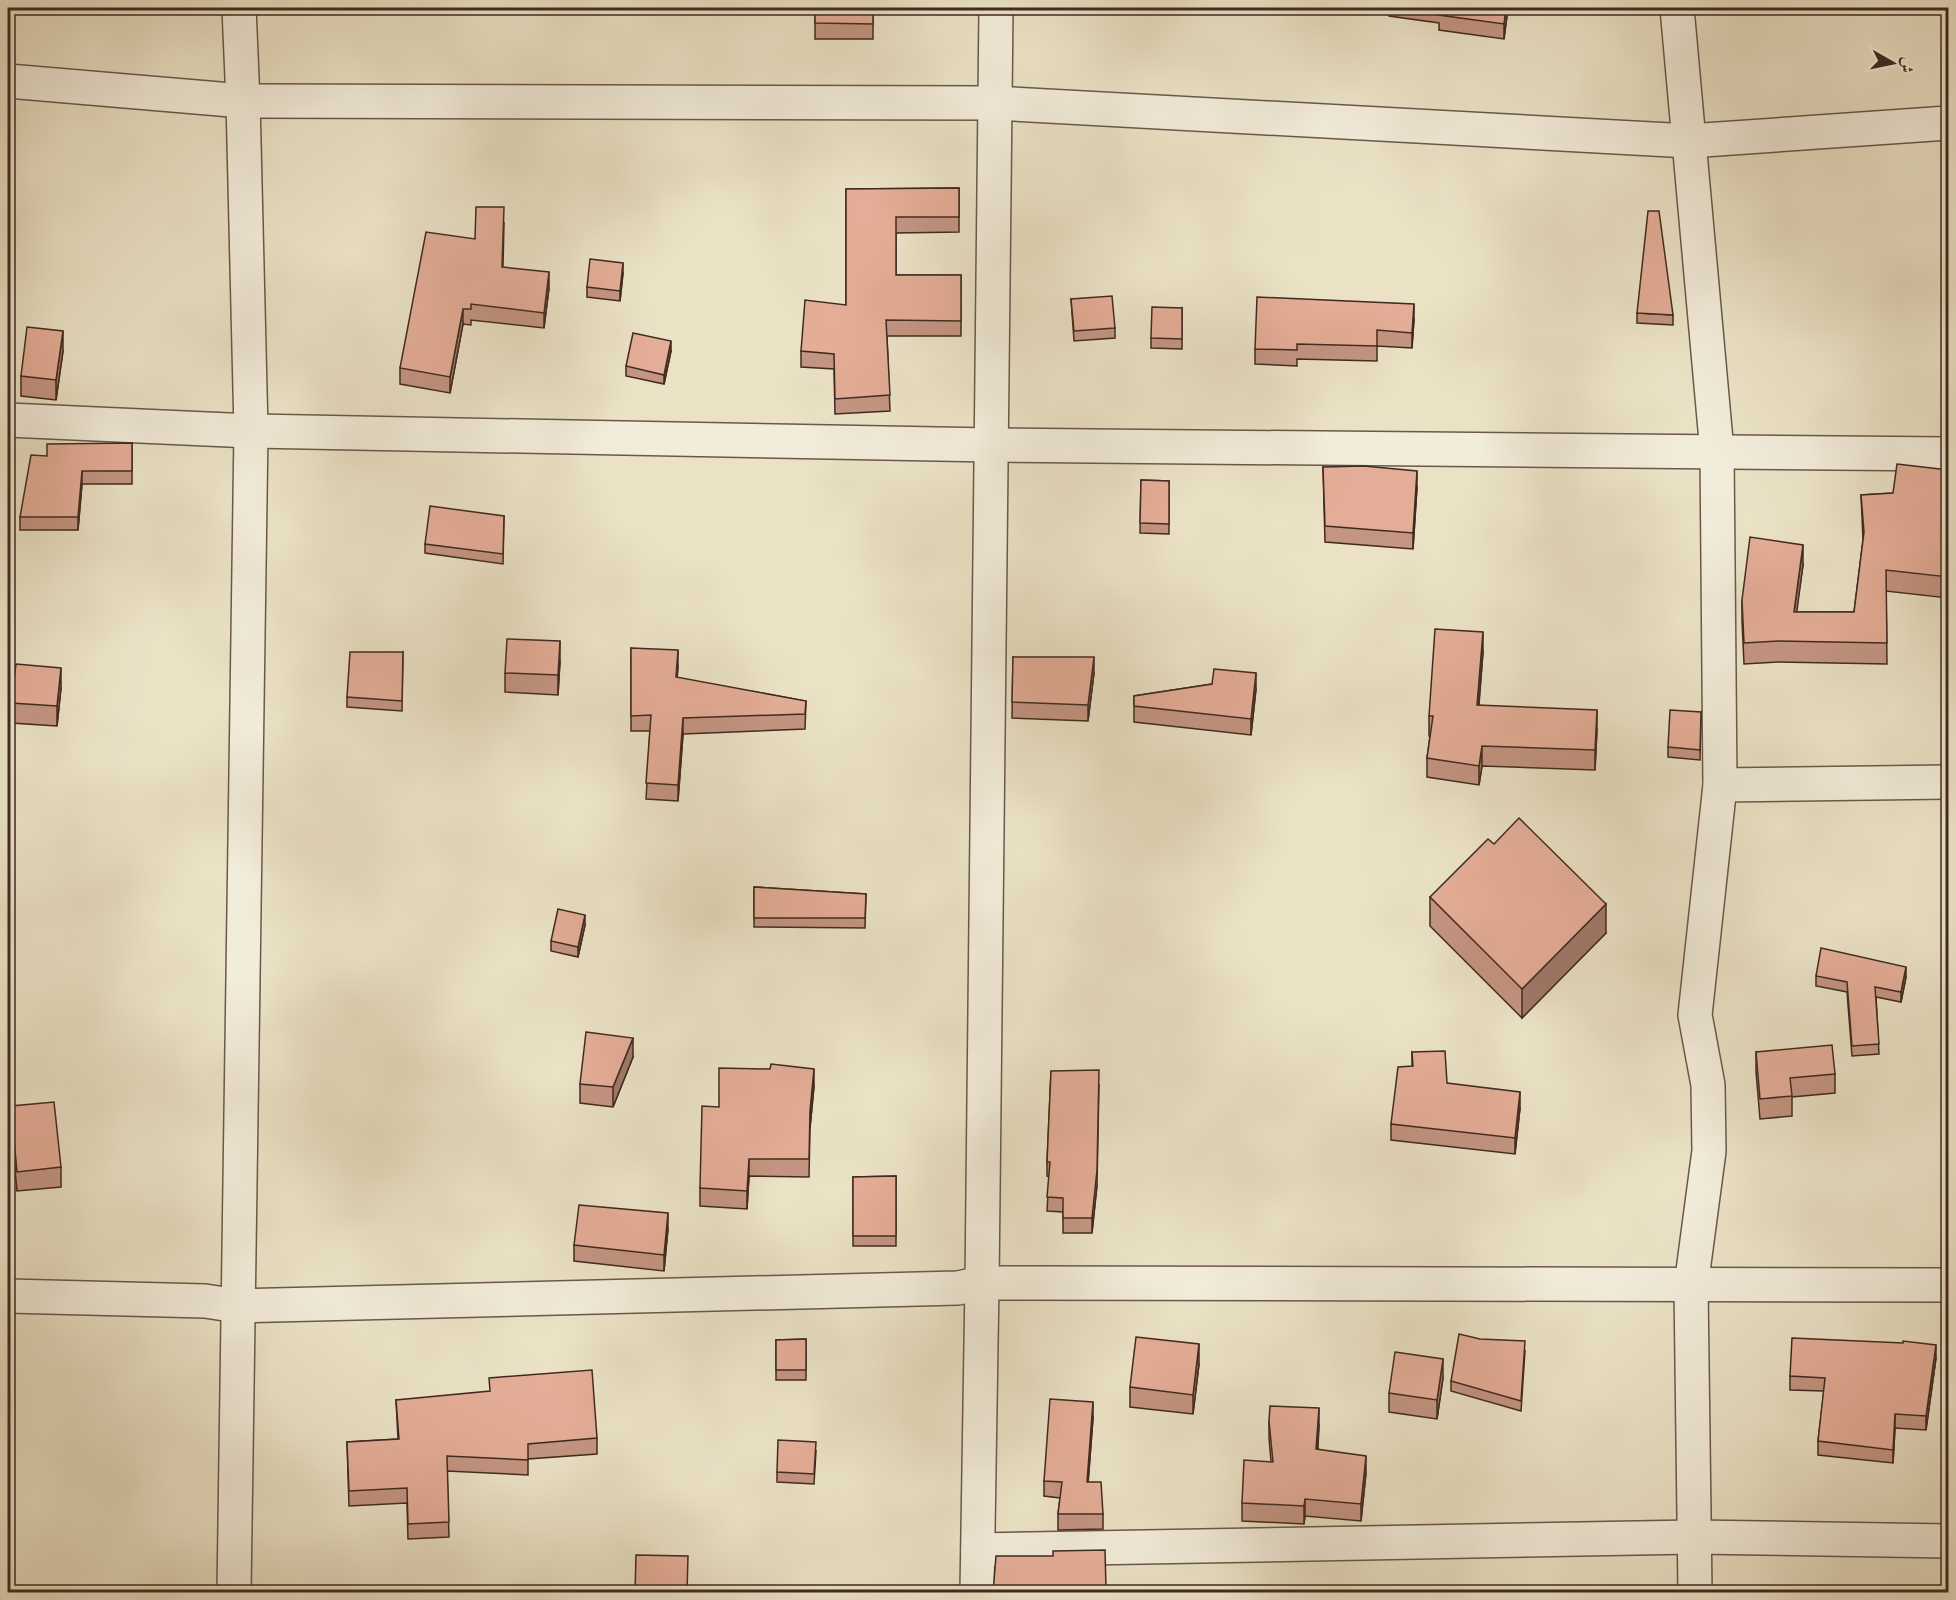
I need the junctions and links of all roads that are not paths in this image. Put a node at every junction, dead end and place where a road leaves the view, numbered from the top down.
1 (239, 8) edge
2 (996, 8) edge
3 (1677, 8) edge
4 (8, 81) edge
5 (243, 101) junction
6 (994, 103) junction
7 (1948, 123) edge
8 (1689, 141) junction
9 (8, 420) edge
10 (251, 431) junction
11 (991, 445) junction
12 (1717, 452) junction
13 (1948, 454) edge
14 (1948, 782) edge
15 (1720, 785) junction
16 (982, 1283) junction
17 (1948, 1285) edge
18 (1691, 1286) junction
19 (8, 1296) edge
20 (238, 1306) junction
21 (1693, 1537) junction
22 (1948, 1541) edge
23 (978, 1550) junction
24 (234, 1593) edge
25 (977, 1593) edge
26 (1695, 1593) edge

1 - 5 street
2 - 6 street
3 - 8 street
4 - 5 street
5 - 6 street
5 - 10 street
6 - 8 street
6 - 11 street
7 - 8 street
8 - 12 street
9 - 10 street
10 - 11 street
10 - 20 street
11 - 12 street
11 - 16 street
12 - 13 street
12 - 15 street
14 - 15 street
15 - 18 street
16 - 18 street
16 - 20 street
16 - 23 street
17 - 18 street
18 - 21 street
19 - 20 street
20 - 24 street
21 - 22 street
21 - 23 street
21 - 26 street
23 - 25 street

